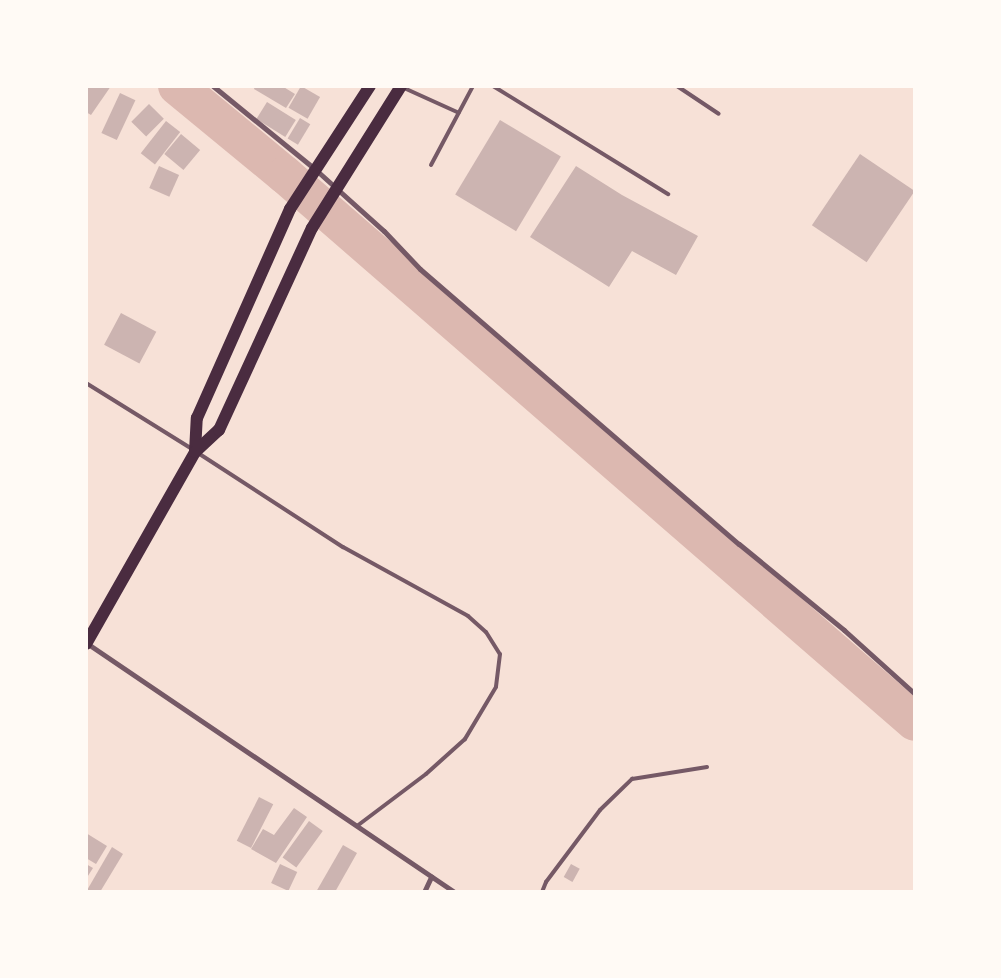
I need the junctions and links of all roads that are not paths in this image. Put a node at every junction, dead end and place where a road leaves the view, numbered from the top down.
1 (213, 86) edge
2 (370, 86) edge
3 (401, 86) edge
4 (473, 86) edge
5 (493, 86) edge
6 (677, 86) edge
7 (458, 113) junction
8 (719, 114) dead end
9 (431, 165) dead end
10 (316, 170) junction
11 (337, 189) junction
12 (668, 194) dead end
13 (86, 383) edge
14 (196, 452) junction
15 (86, 644) edge
16 (915, 694) edge
17 (707, 767) dead end
18 (357, 826) junction
19 (431, 877) junction
20 (424, 892) edge
21 (454, 892) edge
22 (542, 892) edge

1 - 10 street
2 - 10 main road
3 - 7 lane
3 - 11 main road
4 - 7 lane
5 - 12 lane
6 - 8 lane
7 - 9 lane
10 - 11 street
10 - 14 main road
11 - 14 main road
11 - 16 street
13 - 14 lane
14 - 15 main road
14 - 18 lane
15 - 18 street
17 - 22 lane
18 - 19 street
19 - 20 street
19 - 21 street

